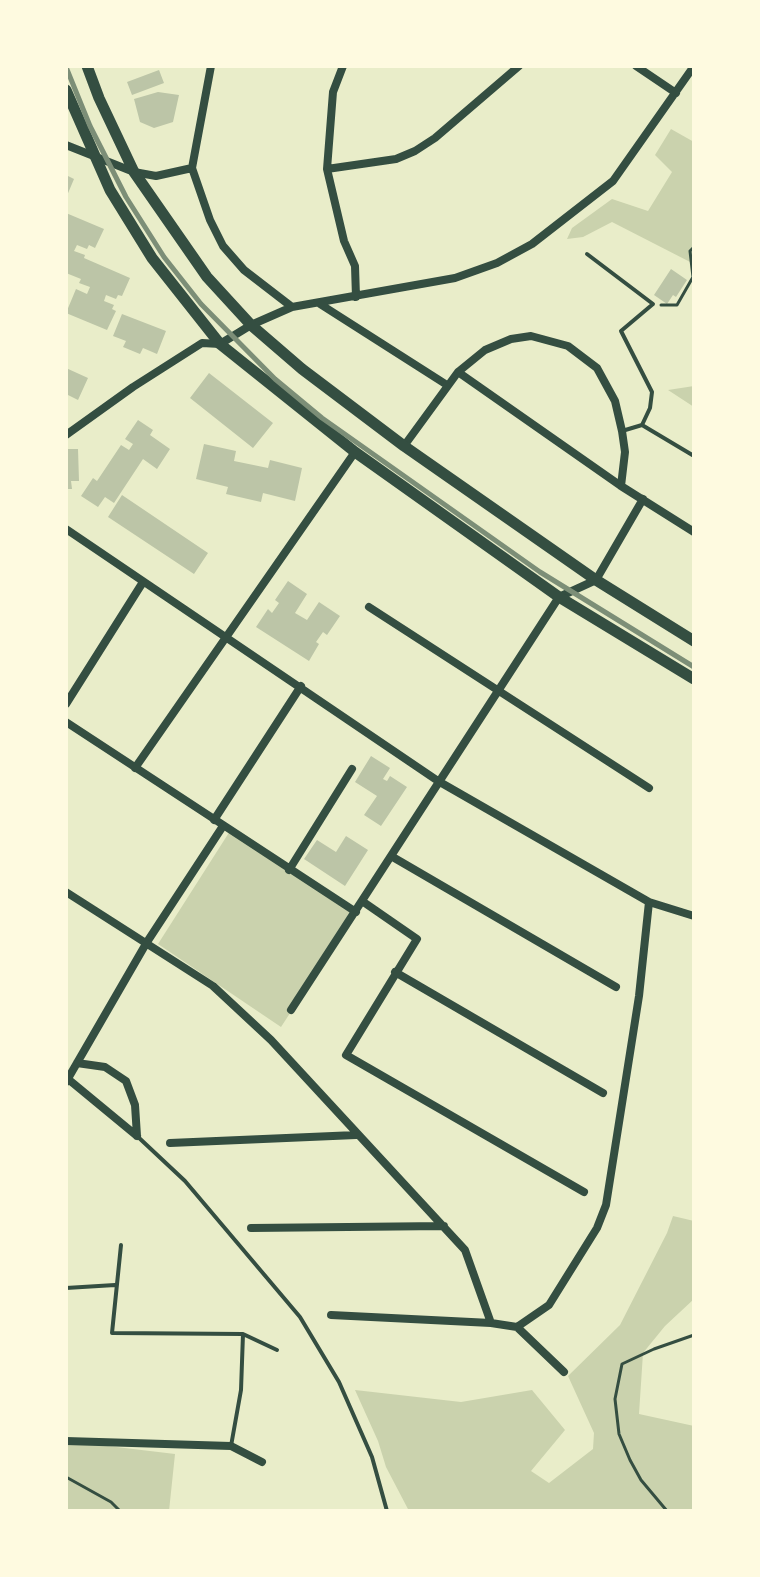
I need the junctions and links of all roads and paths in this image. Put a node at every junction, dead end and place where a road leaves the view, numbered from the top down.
1 (87, 66) edge
2 (211, 66) edge
3 (343, 66) edge
4 (519, 66) edge
5 (636, 66) edge
6 (694, 66) edge
7 (66, 90) edge
8 (676, 93) junction
9 (66, 145) edge
10 (95, 159) junction
11 (192, 168) junction
12 (327, 169) junction
13 (134, 172) junction
14 (694, 247) edge
15 (587, 254) dead end
16 (356, 297) junction
17 (319, 304) junction
18 (653, 304) junction
19 (292, 307) junction
20 (251, 325) junction
21 (220, 344) junction
22 (458, 372) junction
23 (447, 385) junction
24 (642, 425) junction
25 (622, 431) junction
26 (66, 435) edge
27 (404, 446) junction
28 (355, 452) junction
29 (694, 456) edge
30 (621, 486) junction
31 (643, 499) junction
32 (66, 529) edge
33 (694, 532) edge
34 (596, 580) junction
35 (143, 582) junction
36 (559, 597) junction
37 (369, 607) dead end
38 (225, 636) junction
39 (694, 641) edge
40 (694, 679) edge
41 (301, 686) junction
42 (497, 692) junction
43 (66, 704) edge
44 (66, 722) edge
45 (135, 768) junction
46 (352, 769) dead end
47 (438, 781) junction
48 (649, 788) dead end
49 (214, 820) junction
50 (223, 826) junction
51 (391, 856) junction
52 (289, 870) junction
53 (66, 892) edge
54 (362, 901) junction
55 (649, 902) junction
56 (356, 912) junction
57 (694, 916) edge
58 (147, 942) junction
59 (395, 972) junction
60 (616, 987) dead end
61 (291, 1010) dead end
62 (77, 1063) junction
63 (67, 1081) edge
64 (603, 1093) dead end
65 (356, 1135) junction
66 (137, 1136) junction
67 (170, 1143) dead end
68 (584, 1192) dead end
69 (444, 1226) junction
70 (251, 1228) dead end
71 (121, 1245) dead end
72 (116, 1285) junction
73 (66, 1288) edge
74 (331, 1315) dead end
75 (491, 1323) junction
76 (517, 1327) junction
77 (243, 1334) junction
78 (694, 1335) edge
79 (277, 1350) dead end
80 (564, 1372) dead end
81 (66, 1441) edge
82 (231, 1446) junction
83 (262, 1462) dead end
84 (66, 1477) edge
85 (120, 1511) edge
86 (387, 1511) edge
87 (667, 1511) edge

1 - 13 main road
2 - 11 street
3 - 12 street
4 - 12 street
5 - 8 street
6 - 8 street
7 - 10 main road
8 - 16 street
9 - 10 street
10 - 13 street
10 - 21 main road
11 - 13 street
11 - 19 street
12 - 16 street
13 - 20 main road
14 - 18 path
15 - 18 lane
16 - 17 street
17 - 19 street
17 - 23 street
18 - 24 lane
19 - 20 street
20 - 21 street
20 - 27 main road
21 - 26 street
21 - 28 main road
22 - 23 street
22 - 25 street
22 - 30 street
23 - 27 street
24 - 25 lane
24 - 29 lane
25 - 30 street
27 - 34 main road
28 - 36 main road
28 - 38 street
30 - 31 street
31 - 33 street
31 - 34 street
32 - 35 street
34 - 36 street
34 - 39 main road
35 - 38 street
35 - 43 street
36 - 40 main road
36 - 42 street
37 - 42 street
38 - 41 street
38 - 45 street
41 - 47 street
41 - 49 street
42 - 47 street
42 - 48 street
44 - 45 street
45 - 49 street
46 - 52 street
47 - 51 street
47 - 55 street
49 - 50 street
50 - 52 street
50 - 58 street
51 - 54 street
51 - 60 street
52 - 56 street
53 - 58 street
54 - 56 street
54 - 59 street
55 - 57 street
55 - 76 street
56 - 61 street
58 - 62 street
58 - 65 street
59 - 64 street
59 - 68 street
62 - 63 street
62 - 66 street
63 - 66 street
65 - 67 street
65 - 69 street
66 - 86 lane
69 - 70 street
69 - 75 street
71 - 72 lane
72 - 73 lane
72 - 77 lane
74 - 75 street
75 - 76 street
76 - 80 street
77 - 79 lane
77 - 82 lane
78 - 87 path
81 - 82 street
82 - 83 street
84 - 85 path

